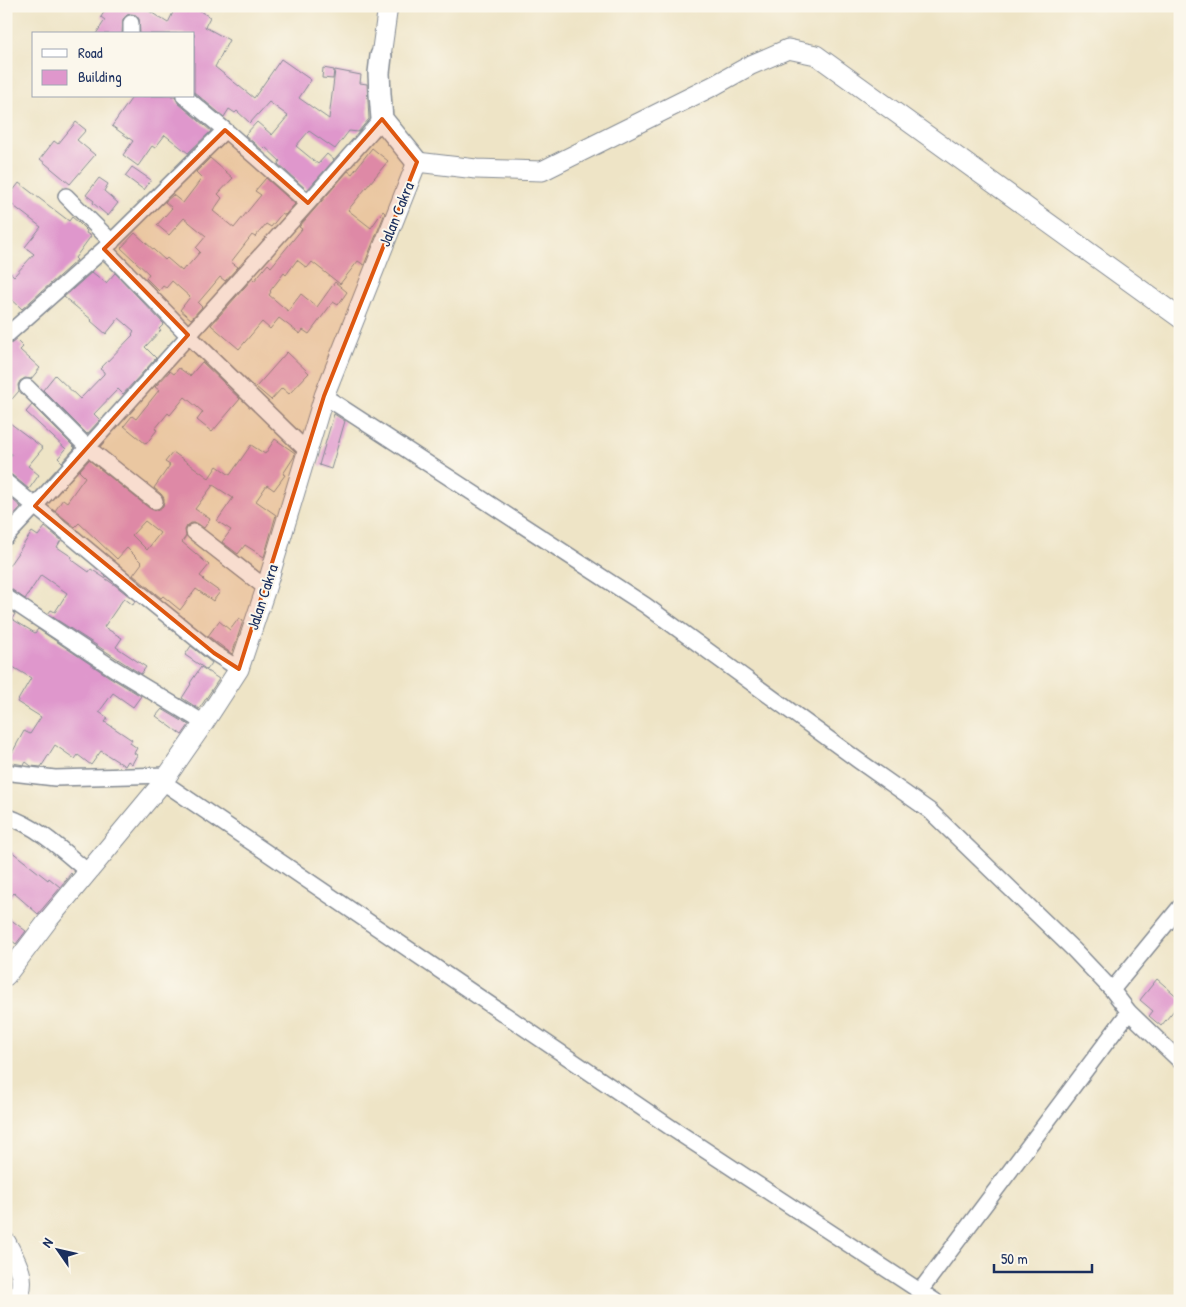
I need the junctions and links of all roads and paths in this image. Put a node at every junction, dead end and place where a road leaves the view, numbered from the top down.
1 (388, 6) edge
2 (381, 56) joint
3 (186, 98) edge
4 (382, 119) junction
5 (226, 130) junction
6 (416, 162) junction
7 (66, 196) dead end
8 (308, 203) junction
9 (108, 246) junction
10 (1180, 318) edge
11 (188, 335) junction
12 (6, 336) edge
13 (27, 386) dead end
14 (324, 396) junction
15 (88, 448) junction
16 (307, 451) junction
17 (6, 482) edge
18 (155, 501) dead end
19 (35, 506) junction
20 (194, 532) dead end
21 (6, 537) edge
22 (266, 588) junction
23 (6, 597) edge
24 (239, 669) junction
25 (204, 723) junction
26 (6, 771) edge
27 (165, 779) junction
28 (6, 816) edge
29 (88, 872) junction
30 (1180, 907) edge
31 (6, 976) edge
32 (1112, 990) junction
33 (1129, 1012) junction
34 (1180, 1062) edge
35 (6, 1242) edge
36 (920, 1291) junction
37 (16, 1301) edge
38 (935, 1301) edge

1 - 2 street
2 - 4 main road
3 - 5 street
4 - 6 main road
4 - 8 street
5 - 8 street
5 - 9 street
6 - 10 street
6 - 14 street, Jalan Cakra
7 - 9 street
8 - 11 street
9 - 11 street
9 - 12 street
11 - 15 street
11 - 16 street
13 - 15 street
14 - 16 street, Jalan Cakra
14 - 32 street
15 - 18 street
15 - 19 street
16 - 22 street, Jalan Cakra
17 - 19 street
19 - 21 street
19 - 24 street
20 - 22 street
22 - 24 street, Jalan Cakra
23 - 25 street
24 - 25 street, Jalan Cakra
25 - 27 street, Jalan Cakra
26 - 27 street
27 - 29 street, Jalan Cakra
27 - 36 street
28 - 29 street
29 - 31 street, Jalan Cakra
30 - 32 street
32 - 33 street
33 - 34 street
33 - 36 street
35 - 37 street
36 - 38 street

